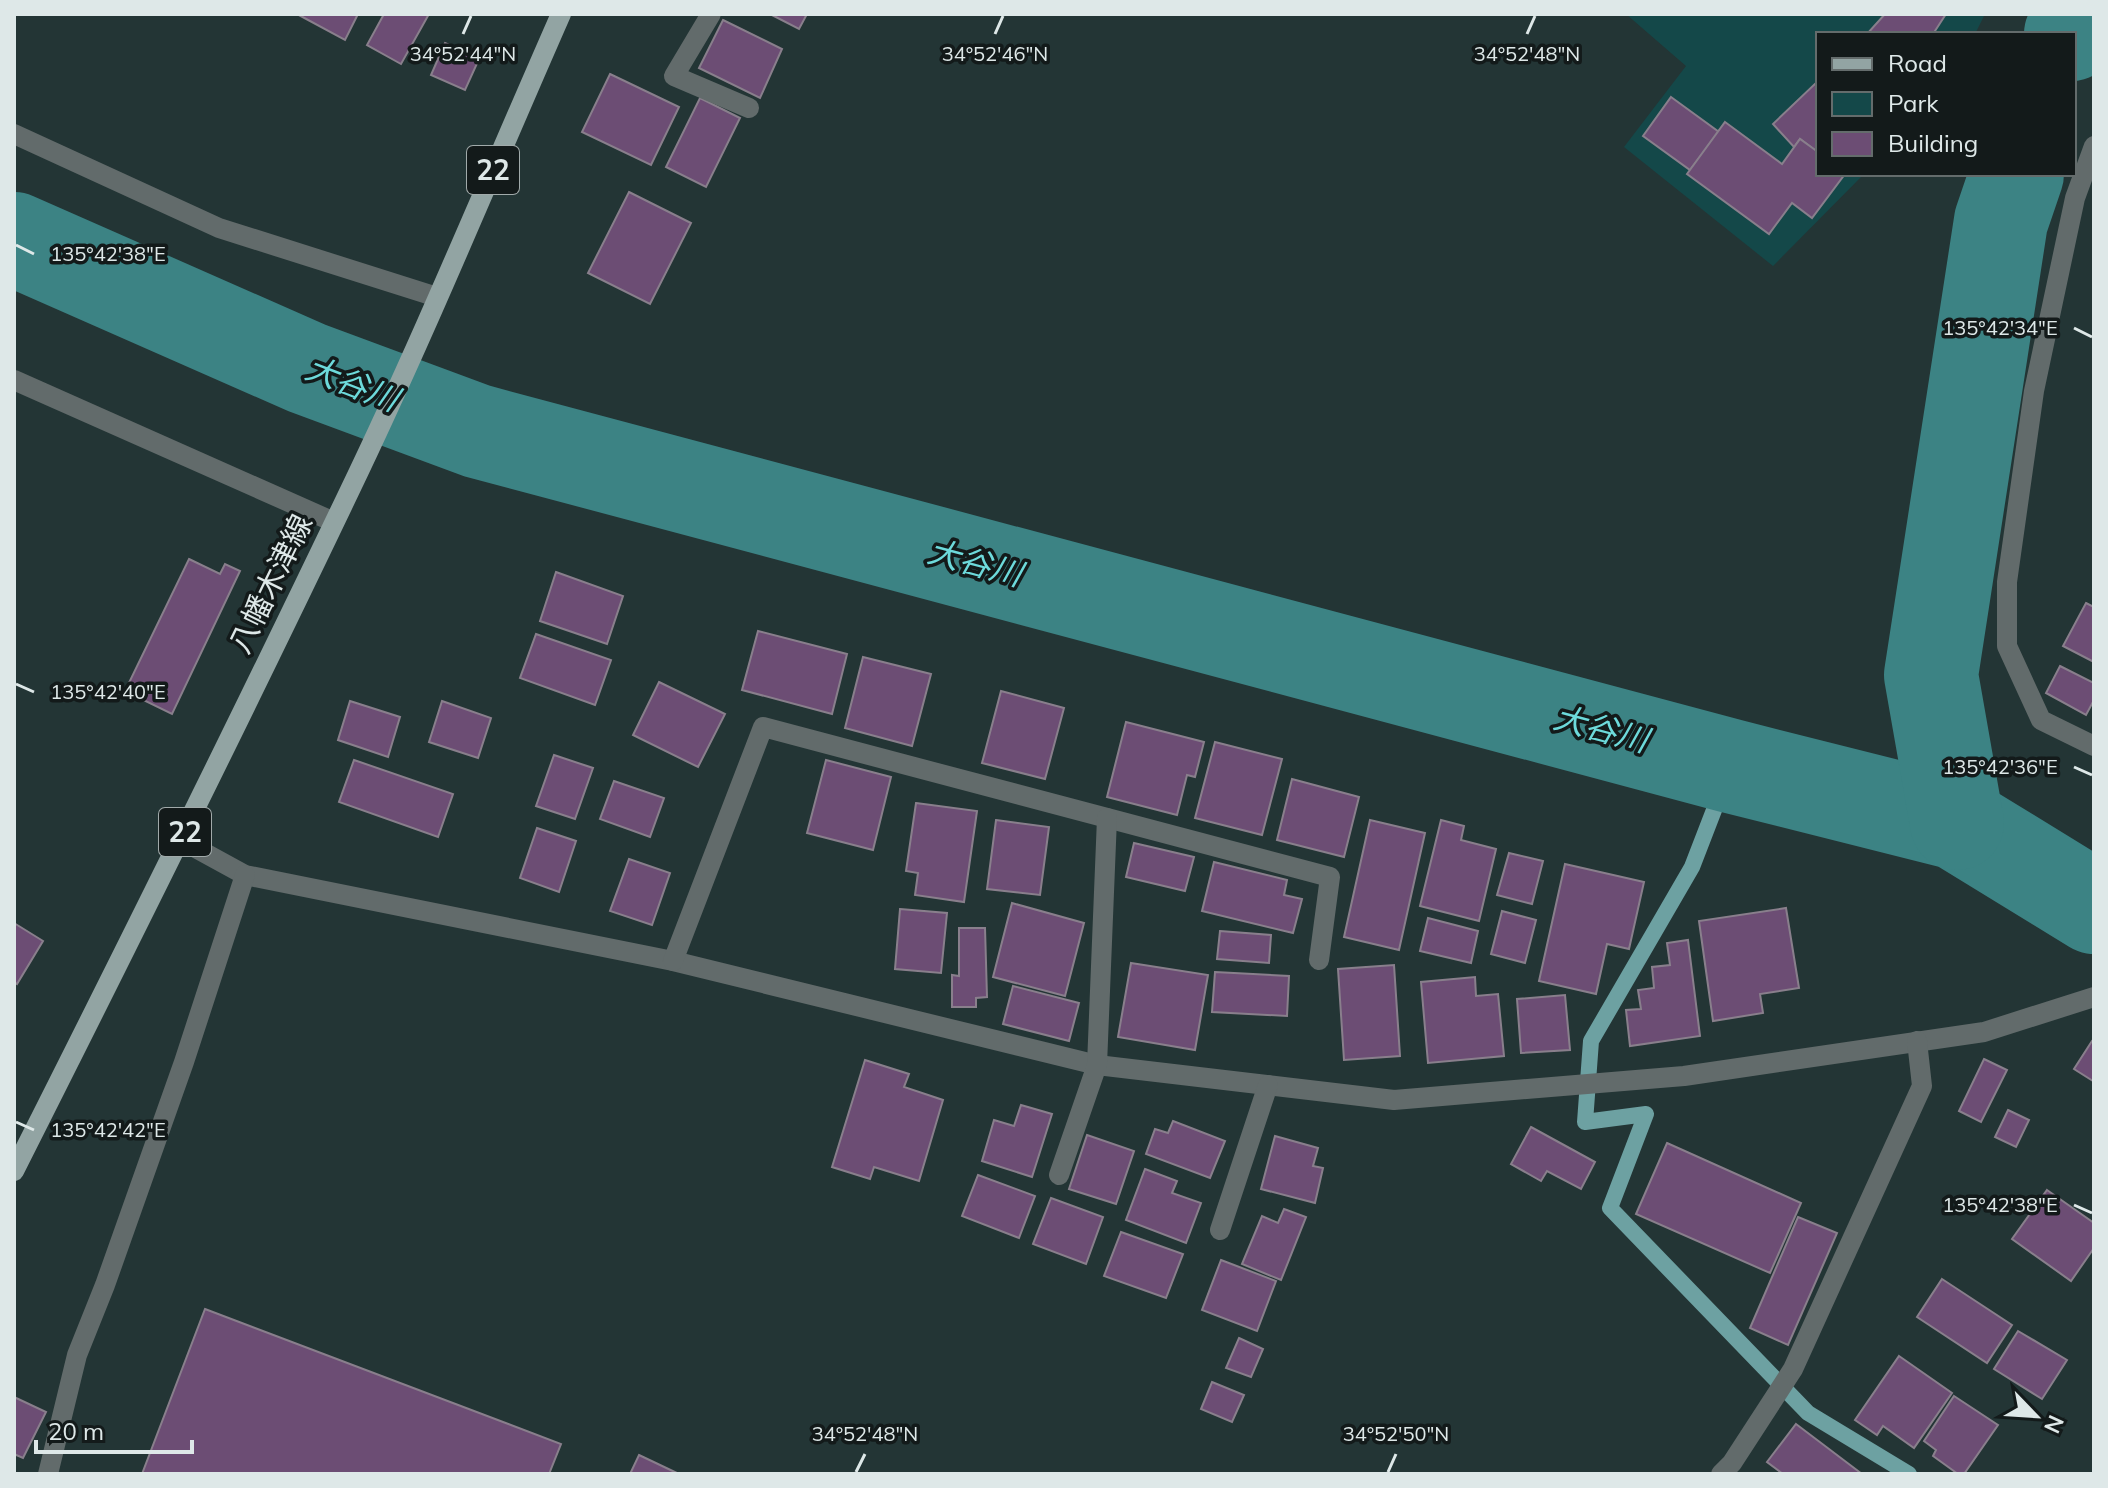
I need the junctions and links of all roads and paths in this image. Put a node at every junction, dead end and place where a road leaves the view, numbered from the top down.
1 (561, 14) edge
2 (711, 14) edge
3 (749, 108) dead end
4 (14, 134) edge
5 (2094, 146) edge
6 (437, 297) junction
7 (14, 380) edge
8 (334, 522) junction
9 (2094, 746) edge
10 (1107, 818) junction
11 (181, 840) junction
12 (245, 875) junction
13 (1319, 960) dead end
14 (673, 961) junction
15 (2094, 997) edge
16 (1917, 1041) junction
17 (1097, 1065) junction
18 (1268, 1085) junction
19 (14, 1171) edge
20 (1059, 1175) dead end
21 (1220, 1230) dead end
22 (1733, 1470) edge
23 (48, 1474) edge

1 - 6 main road, 八幡木津線 / 22
2 - 3 street
4 - 6 street
5 - 9 street
6 - 8 main road, 八幡木津線 / 22
7 - 8 street
8 - 11 main road, 八幡木津線 / 22
10 - 13 street
10 - 14 street
10 - 17 street
11 - 12 street
11 - 19 main road, 八幡木津線 / 22
12 - 14 street
12 - 23 street
14 - 17 street
15 - 16 street
16 - 18 street
16 - 22 street
17 - 18 street
17 - 20 street
18 - 21 street

